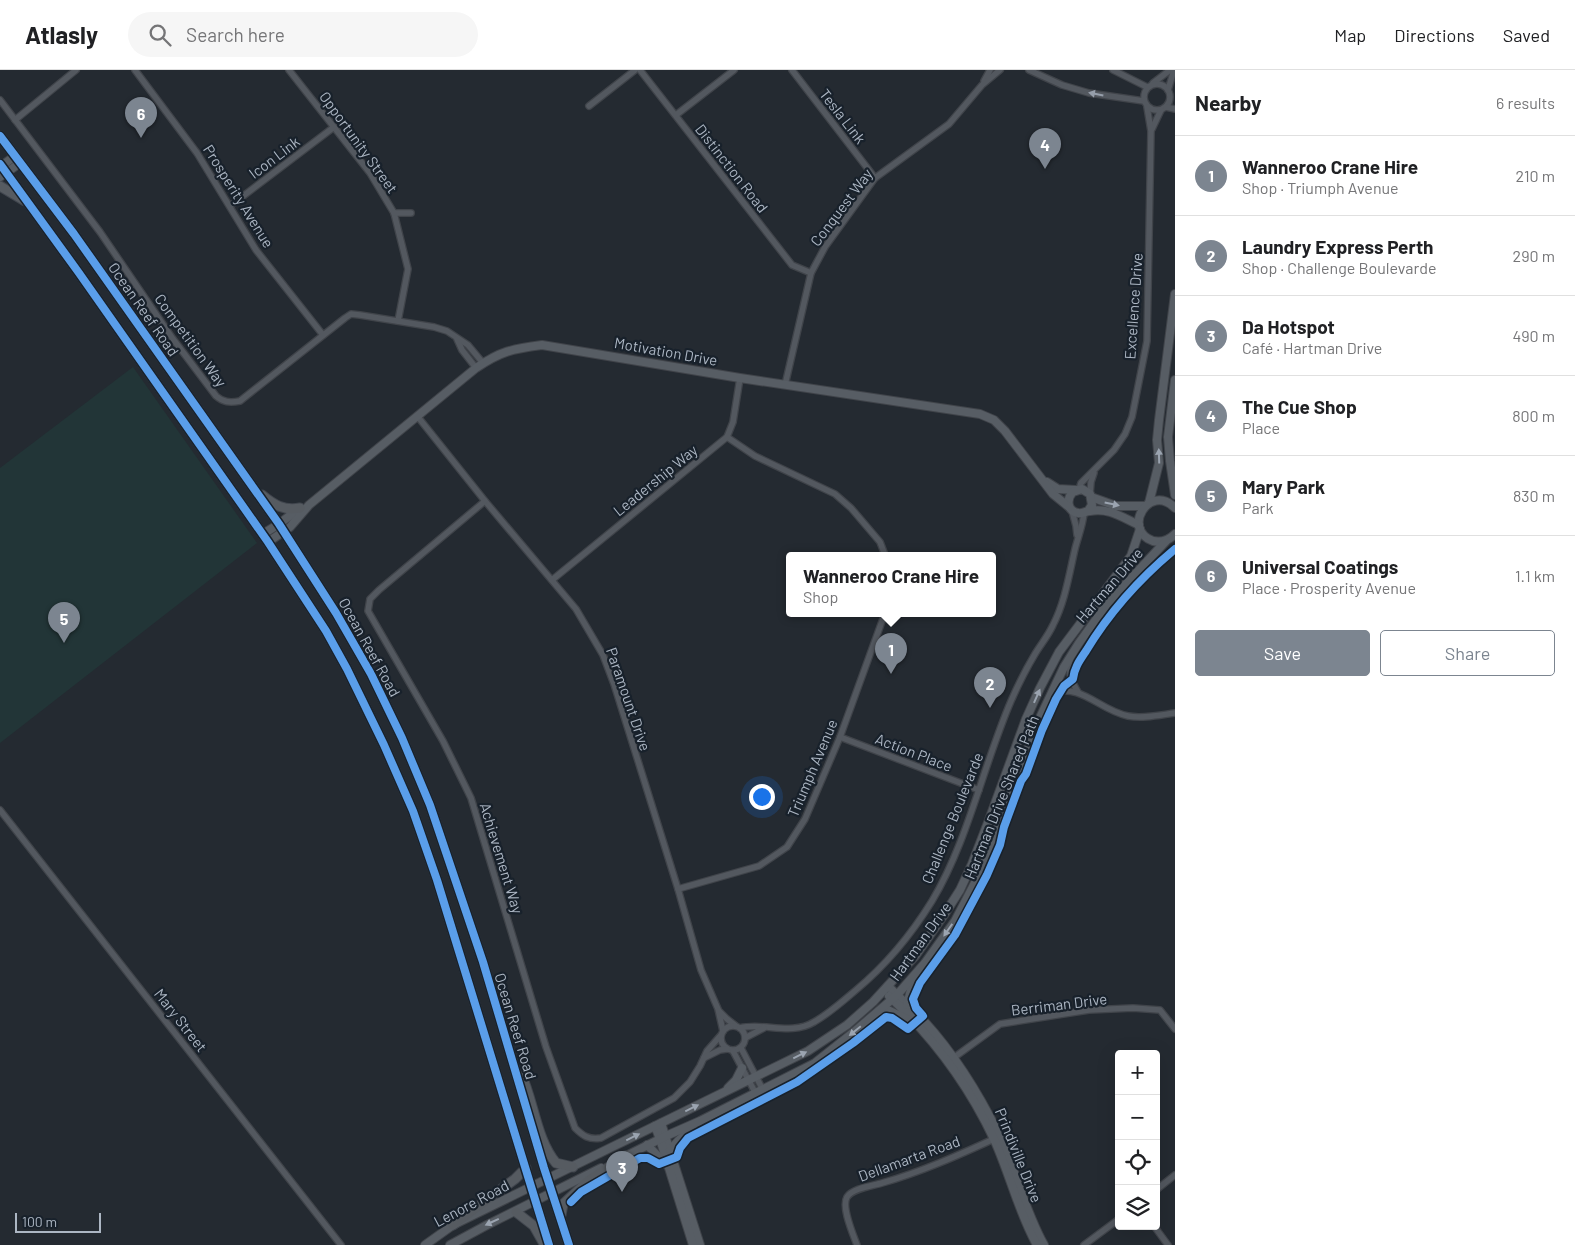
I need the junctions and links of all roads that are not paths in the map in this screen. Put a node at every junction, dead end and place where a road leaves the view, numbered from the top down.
1 (76, 70) edge
2 (135, 70) edge
3 (289, 70) edge
4 (635, 70) edge
5 (640, 70) edge
6 (734, 70) edge
7 (792, 70) edge
8 (990, 70) edge
9 (1000, 70) edge
10 (1029, 70) edge
11 (1112, 70) edge
12 (1172, 70) edge
13 (982, 85) junction
14 (1150, 86) junction
15 (1171, 94) edge
16 (0, 100) edge
17 (1146, 104) junction
18 (588, 106) dead end
19 (1164, 108) junction
20 (1175, 109) edge
21 (676, 116) junction
22 (15, 120) junction
23 (334, 127) junction
24 (1152, 131) junction
25 (0, 136) edge
26 (17, 159) junction
27 (2, 169) edge
28 (875, 178) junction
29 (0, 186) edge
30 (31, 206) junction
31 (230, 206) junction
32 (394, 213) junction
33 (411, 213) dead end
34 (811, 273) junction
35 (1175, 294) edge
36 (398, 321) junction
37 (1173, 323) edge
38 (1172, 332) edge
39 (323, 335) junction
40 (480, 365) junction
41 (740, 378) junction
42 (1175, 380) edge
43 (785, 385) junction
44 (418, 417) junction
45 (727, 437) junction
46 (1096, 469) junction
47 (1041, 478) junction
48 (249, 482) junction
49 (1077, 490) junction
50 (1175, 495) edge
51 (1090, 496) junction
52 (485, 501) junction
53 (1147, 505) junction
54 (304, 506) junction
55 (1175, 508) edge
56 (1071, 509) junction
57 (1086, 512) junction
58 (1140, 527) junction
59 (281, 528) junction
60 (1175, 534) edge
61 (266, 538) junction
62 (1077, 540) junction
63 (1166, 540) junction
64 (884, 552) edge
65 (552, 580) junction
66 (883, 617) edge
67 (1071, 655) junction
68 (1078, 692) junction
69 (1050, 693) junction
70 (1175, 713) edge
71 (840, 737) junction
72 (979, 790) junction
73 (0, 810) edge
74 (678, 889) junction
75 (916, 974) junction
76 (886, 988) junction
77 (895, 997) junction
78 (907, 1005) junction
79 (718, 1009) junction
80 (880, 1011) junction
81 (920, 1026) junction
82 (738, 1027) junction
83 (764, 1028) junction
84 (1175, 1030) edge
85 (722, 1033) junction
86 (745, 1038) junction
87 (741, 1048) junction
88 (509, 1049) junction
89 (730, 1050) junction
90 (704, 1058) junction
91 (951, 1060) junction
92 (742, 1068) junction
93 (757, 1076) junction
94 (749, 1080) junction
95 (759, 1092) junction
96 (723, 1093) junction
97 (700, 1122) junction
98 (658, 1125) junction
99 (663, 1137) junction
100 (997, 1137) junction
101 (647, 1145) junction
102 (670, 1150) junction
103 (625, 1156) junction
104 (668, 1166) junction
105 (573, 1167) junction
106 (526, 1168) junction
107 (1175, 1175) edge
108 (547, 1179) junction
109 (531, 1187) junction
110 (1160, 1187) edge
111 (552, 1193) junction
112 (536, 1202) junction
113 (516, 1212) junction
114 (560, 1218) junction
115 (1115, 1222) edge
116 (453, 1225) junction
117 (1157, 1230) edge
118 (341, 1245) edge
119 (425, 1245) edge
120 (450, 1245) edge
121 (544, 1245) edge
122 (549, 1245) edge
123 (569, 1245) edge
124 (693, 1245) edge
125 (700, 1245) edge
126 (856, 1245) edge
127 (1036, 1245) edge
128 (1044, 1245) edge
129 (1084, 1245) edge
130 (1168, 1245) edge

1 - 22 street
2 - 31 street, Prosperity Avenue
3 - 23 street, Opportunity Street
4 - 18 street
5 - 21 street, Distinction Road
6 - 21 street
7 - 28 street, Tesla Link
8 - 13 street, Conquest Way
9 - 13 street, Conquest Way
17 -> 10 street
11 - 14 street
12 - 14 street
12 - 15 street
13 - 28 street, Conquest Way
14 - 15 street
14 - 17 street
15 - 19 street
16 - 22 street, Competition Way
17 - 19 street
17 - 24 street, Excellence Drive
19 - 20 street
19 - 24 street, Excellence Drive
21 - 34 street, Distinction Road
22 - 39 street, Competition Way
23 - 31 street, Icon Link
23 - 32 street, Opportunity Street
24 - 46 street, Excellence Drive
25 - 26 main road, Ocean Reef Road
26 - 27 main road
26 - 48 main road, Ocean Reef Road
27 - 30 main road, Ocean Reef Road
28 - 34 street, Conquest Way
29 - 30 main road
30 - 61 main road, Ocean Reef Road
31 - 39 street, Prosperity Avenue
32 - 33 street
32 - 36 street, Opportunity Street
34 - 43 street, Conquest Way
35 - 37 main road
36 - 39 street, Competition Way
36 - 40 street, Competition Way
37 - 38 main road
53 -> 38 main road
40 - 41 main road, Motivation Drive
40 - 44 main road, Motivation Drive
41 - 43 main road, Motivation Drive
41 - 45 street
42 - 50 main road
43 - 47 main road, Motivation Drive
44 - 52 street, Paramount Drive
44 - 54 main road, Motivation Drive
45 - 64 street
45 - 65 street, Leadership Way
46 - 49 street, Excellence Drive
46 - 51 street, Excellence Drive
47 - 49 main road, Motivation Drive
47 - 56 main road, Motivation Drive
48 - 54 main road
48 - 59 main road, Ocean Reef Road
49 - 51 main road
49 - 56 main road
51 -> 53 main road
51 - 57 main road
52 - 65 street, Paramount Drive
52 - 90 street, Achievement Way
53 - 55 main road
53 - 58 main road, Hartman Drive
54 - 59 main road, Motivation Drive
56 - 57 main road
56 - 62 street, Challenge Boulevarde
57 - 58 main road
57 - 62 street, Challenge Boulevarde
58 - 63 main road
76 -> 58 main road, Hartman Drive
59 - 61 main road, Motivation Drive
59 - 88 main road, Ocean Reef Road
60 - 63 main road, Hartman Drive
61 - 106 main road, Ocean Reef Road
62 - 72 street, Challenge Boulevarde
63 - 67 main road, Hartman Drive
65 - 74 street, Paramount Drive
66 - 71 street, Triumph Avenue
67 - 68 street
67 - 69 main road, Hartman Drive
68 - 69 street
68 - 70 street
69 -> 75 main road, Hartman Drive
71 - 72 street, Action Place
71 - 74 street, Triumph Avenue
72 - 83 street, Challenge Boulevarde
73 - 118 street, Mary Street
74 - 79 street, Paramount Drive
75 - 77 main road, Hartman Drive
75 - 78 main road
76 - 77 main road, Prindiville Drive
93 -> 76 main road, Hartman Drive
77 - 78 main road, Prindiville Drive
77 - 80 main road, Hartman Drive
77 - 81 main road, Prindiville Drive
78 - 91 main road, Prindiville Drive
79 - 82 street, Paramount Drive
79 - 85 street, Paramount Drive
80 - 81 main road
80 -> 95 main road, Hartman Drive
81 - 91 main road, Prindiville Drive
82 - 83 street, Challenge Boulevarde
82 - 85 street
82 - 86 street
83 - 86 street, Challenge Boulevarde
84 - 91 street, Berriman Drive
85 - 89 street
85 - 90 street, Achievement Way
86 - 87 street
87 - 89 street
87 - 93 street
88 - 105 main road
88 - 108 main road, Ocean Reef Road
89 - 90 street
89 - 92 street
91 - 100 main road, Prindiville Drive
92 - 94 street
92 - 96 main road
93 - 94 main road, Hartman Drive
93 - 95 street
94 - 95 street
94 - 96 main road, Hartman Drive
95 - 97 main road, Hartman Drive
98 -> 96 main road, Hartman Drive
97 - 99 main road, Hartman Drive
97 - 102 main road
98 - 99 main road
105 -> 98 main road, Hartman Drive
99 - 101 main road, Hartman Drive
99 - 102 main road
99 - 104 main road
100 - 126 street, Dellamarta Road
100 - 127 main road, Prindiville Drive
100 - 128 main road, Prindiville Drive
101 - 103 main road, Hartman Drive
101 - 104 main road
102 - 125 main road
103 - 111 main road, Hartman Drive
103 - 114 main road
104 - 124 main road
105 - 108 main road, Hartman Drive
106 - 109 main road, Ocean Reef Road
106 - 116 main road
107 - 110 street
108 - 109 main road, Hartman Drive
108 - 111 main road, Ocean Reef Road
109 - 112 main road, Ocean Reef Road
109 - 116 main road, Lenore Road
111 - 112 main road, Hartman Drive
111 - 114 main road, Ocean Reef Road
112 - 113 main road, Lenore Road
112 - 122 main road, Ocean Reef Road
113 -> 120 main road, Lenore Road
113 - 121 main road
114 - 123 main road, Ocean Reef Road
115 - 129 street
116 - 119 main road, Lenore Road
117 - 130 street

